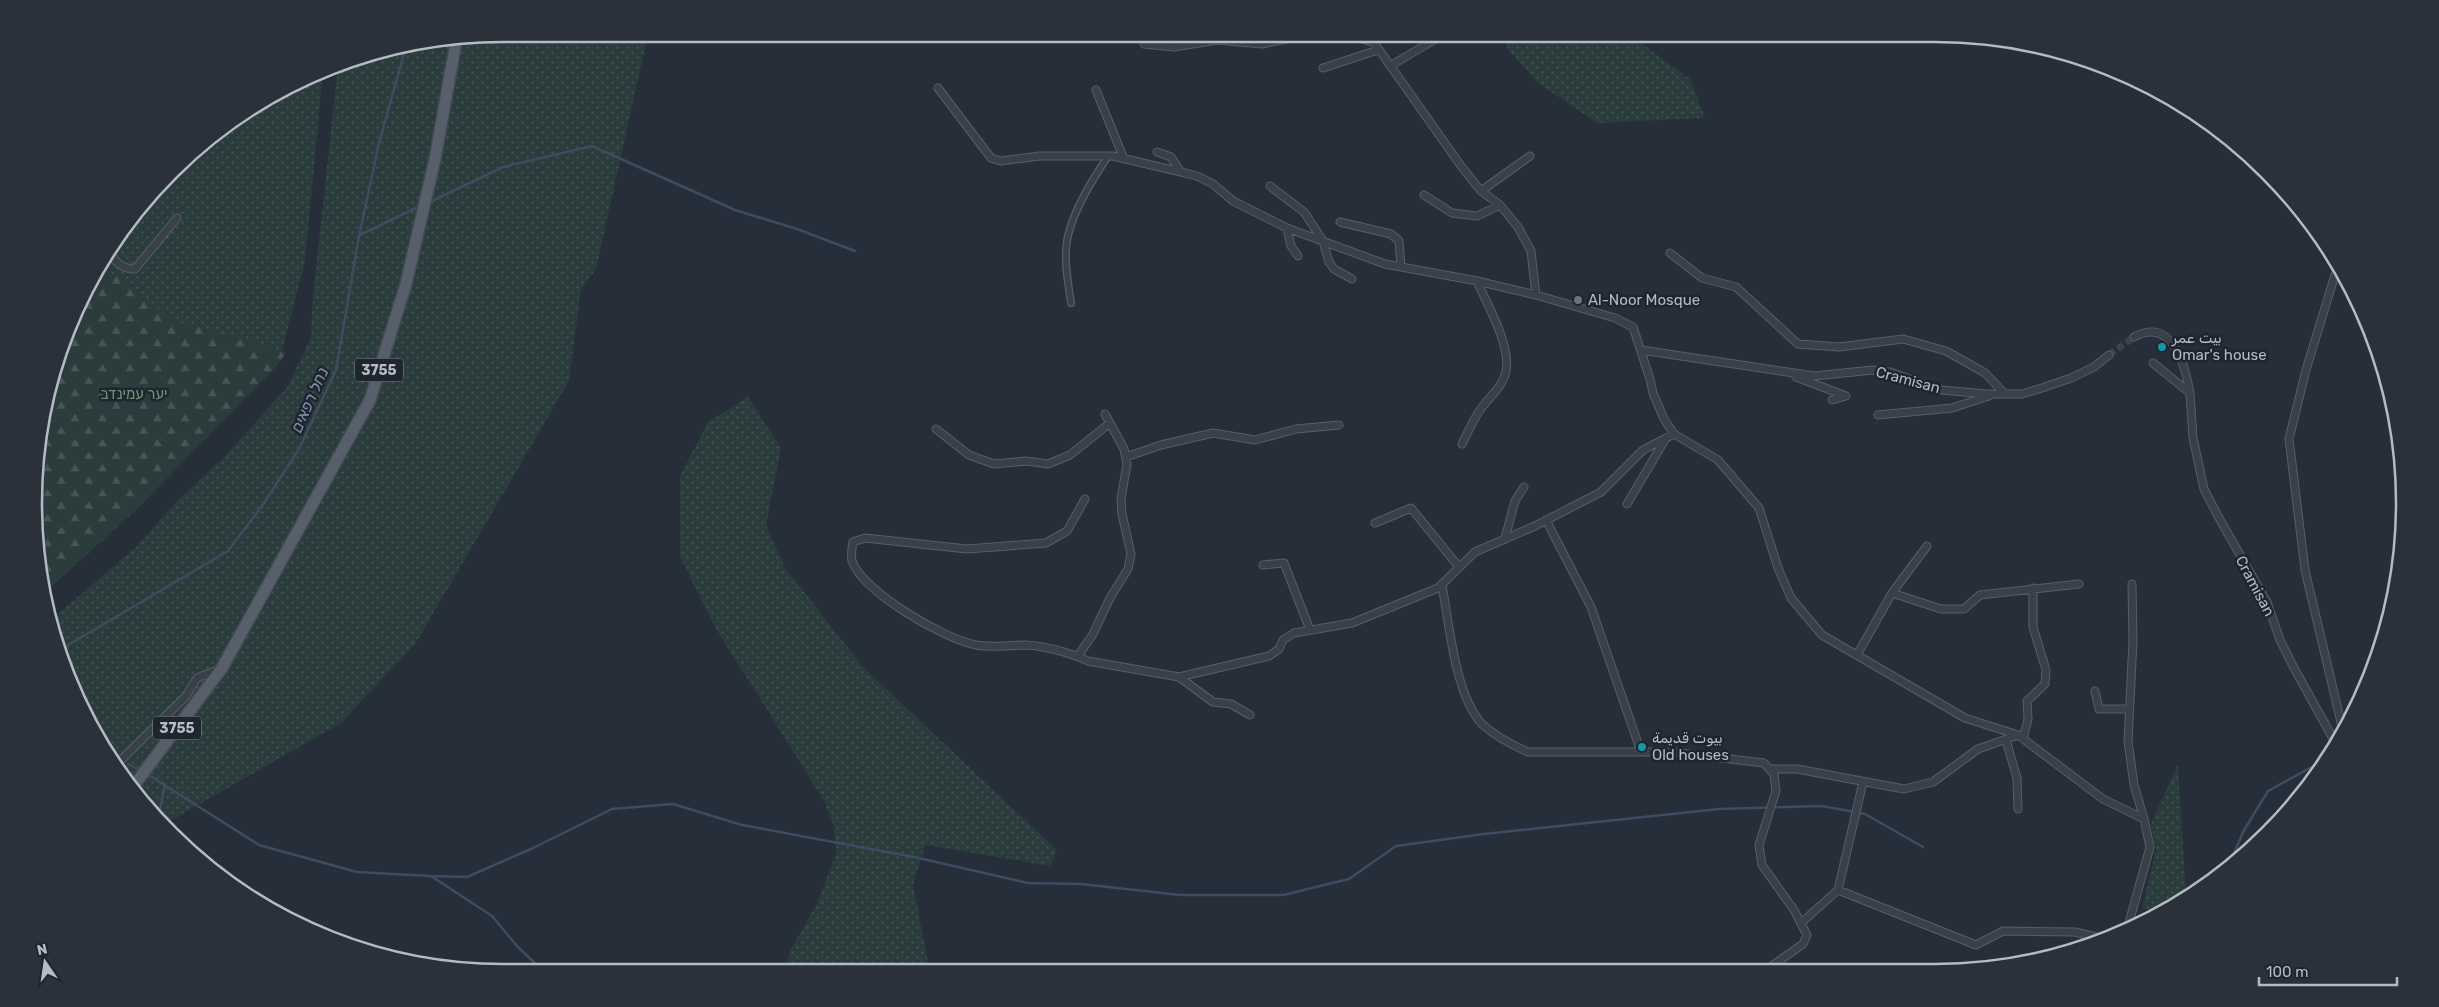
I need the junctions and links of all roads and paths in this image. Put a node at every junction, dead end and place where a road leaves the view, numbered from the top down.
1 (1205, 42) edge
2 (1240, 42) edge
3 (1272, 42) edge
4 (1372, 42) edge
5 (1430, 42) edge
6 (1144, 44) dead end
7 (456, 45) edge
8 (1378, 50) junction
9 (1390, 66) junction
10 (1323, 68) dead end
11 (938, 88) dead end
12 (1096, 90) dead end
13 (1157, 152) dead end
14 (1108, 156) junction
15 (1530, 156) dead end
16 (1124, 159) junction
17 (1181, 172) junction
18 (1270, 186) dead end
19 (1481, 191) junction
20 (1424, 195) dead end
21 (1500, 205) junction
22 (177, 218) dead end
23 (1340, 222) dead end
24 (1287, 228) junction
25 (1323, 241) junction
26 (1670, 253) dead end
27 (1298, 256) dead end
28 (114, 257) edge
29 (1401, 267) junction
30 (2335, 274) edge
31 (1352, 279) dead end
32 (1476, 281) junction
33 (1536, 295) junction
34 (1071, 303) dead end
35 (2134, 336) tunnel mouth
36 (1640, 350) junction
37 (2109, 355) tunnel mouth
38 (2153, 363) dead end
39 (1787, 373) junction
40 (2190, 393) junction
41 (1996, 394) junction
42 (2005, 394) junction
43 (1832, 400) dead end
44 (1105, 414) dead end
45 (1878, 415) dead end
46 (1110, 422) junction
47 (1338, 425) dead end
48 (936, 429) dead end
49 (1674, 434) junction
50 (1666, 437) junction
51 (1462, 444) dead end
52 (1126, 457) junction
53 (1524, 487) dead end
54 (1085, 499) dead end
55 (1628, 504) dead end
56 (1546, 520) junction
57 (1375, 523) dead end
58 (1505, 538) junction
59 (1926, 546) dead end
60 (1262, 565) dead end
61 (1459, 567) junction
62 (2079, 584) dead end
63 (2132, 584) dead end
64 (1442, 585) junction
65 (2033, 588) junction
66 (1892, 593) junction
67 (1310, 630) junction
68 (1078, 656) junction
69 (1857, 656) junction
70 (222, 668) junction
71 (1179, 677) junction
72 (2095, 691) dead end
73 (2129, 709) junction
74 (1250, 715) dead end
75 (2341, 722) edge
76 (2020, 737) junction
77 (2333, 738) edge
78 (2006, 740) junction
79 (1641, 752) junction
80 (120, 761) edge
81 (1769, 768) junction
82 (136, 782) edge
83 (1863, 782) junction
84 (2018, 809) dead end
85 (2144, 819) junction
86 (1838, 890) junction
87 (2129, 921) edge
88 (1801, 923) junction
89 (2093, 936) edge
90 (1775, 964) edge

1 - 6 street
2 - 3 street
4 - 8 street
5 - 9 street
7 - 70 main road, 3755
8 - 9 street
8 - 10 street
9 - 19 street
11 - 14 street
12 - 16 street
13 - 17 street
14 - 16 street
14 - 34 street
15 - 19 street
16 - 17 street
17 - 24 street
18 - 25 street
19 - 21 street
20 - 21 street
21 - 33 street
22 - 28 street
23 - 29 street
24 - 25 street
24 - 27 street
25 - 29 street
25 - 31 street
26 - 42 street
29 - 32 street
30 - 75 street
32 - 33 street
32 - 51 street
33 - 36 street
35 - 40 street, Cramisan
36 - 39 street, Cramisan
36 - 49 street
37 - 42 street, Cramisan
38 - 40 street
39 - 41 street, Cramisan
39 - 43 street
40 - 77 street, Cramisan
41 - 42 street, Cramisan
41 - 45 street
44 - 46 street
46 - 48 street
46 - 52 street
47 - 52 street
49 - 50 street
49 - 69 street
50 - 55 street
50 - 56 street
52 - 68 street
53 - 58 street
54 - 68 street
56 - 58 street
56 - 79 street
57 - 61 street
58 - 61 street
59 - 66 street
60 - 67 street
61 - 64 street
62 - 65 street
63 - 73 street
64 - 67 street
64 - 79 street
65 - 66 street
65 - 76 street
66 - 69 street
67 - 71 street
68 - 71 street
69 - 76 street
70 - 80 street
70 - 82 main road, 3755
71 - 74 street
72 - 73 street
73 - 85 street
76 - 78 street
76 - 85 street
78 - 83 street
78 - 84 street
79 - 81 street
81 - 83 street
81 - 88 street
83 - 86 street
85 - 87 street
86 - 88 street
86 - 89 street
88 - 90 street

